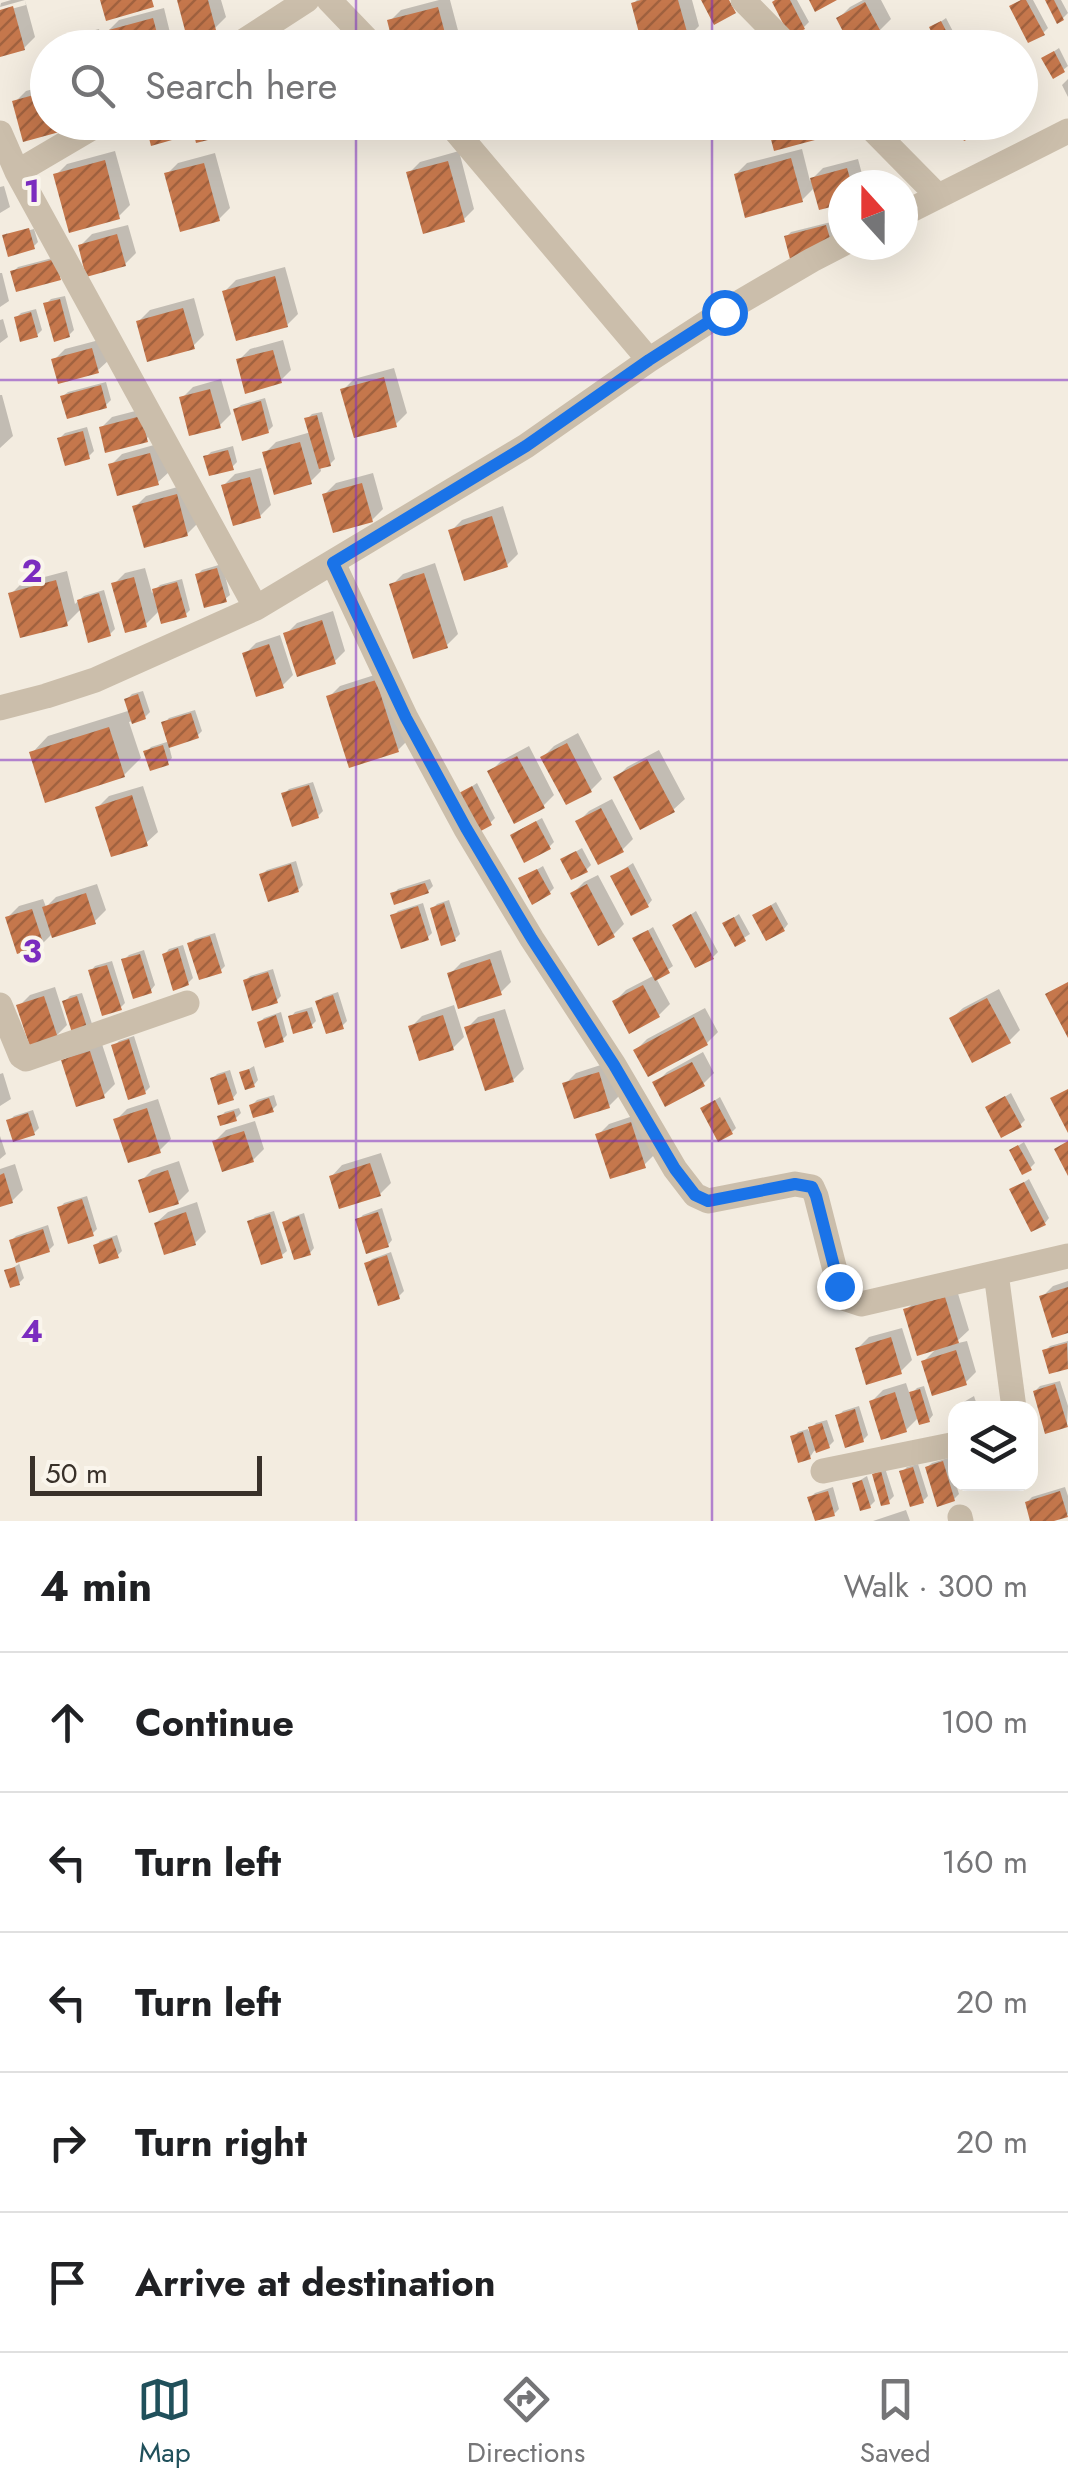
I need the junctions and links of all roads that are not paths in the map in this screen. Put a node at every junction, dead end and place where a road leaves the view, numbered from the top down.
1 (307, 0) edge
2 (329, 0) edge
3 (743, 0) edge
4 (261, 30) edge
5 (358, 30) edge
6 (772, 30) edge
7 (1068, 132) edge
8 (0, 133) edge
9 (72, 140) edge
10 (463, 140) edge
11 (883, 140) edge
12 (18, 172) junction
13 (938, 196) junction
14 (918, 206) edge
15 (828, 252) edge
16 (649, 360) junction
17 (333, 563) junction
18 (256, 608) junction
19 (0, 708) edge
20 (187, 1003) dead end
21 (0, 1005) edge
22 (1068, 1256) edge
23 (996, 1273) junction
24 (1013, 1401) edge
25 (948, 1446) edge
26 (823, 1472) dead end

1 - 4 street
2 - 5 street
3 - 6 street
7 - 13 street
8 - 12 street
9 - 12 street
10 - 16 street
11 - 13 street
12 - 18 street
13 - 14 street
15 - 16 street
16 - 17 street
17 - 18 street
17 - 23 street
18 - 19 street
20 - 21 street
22 - 23 street
23 - 24 street
25 - 26 street

